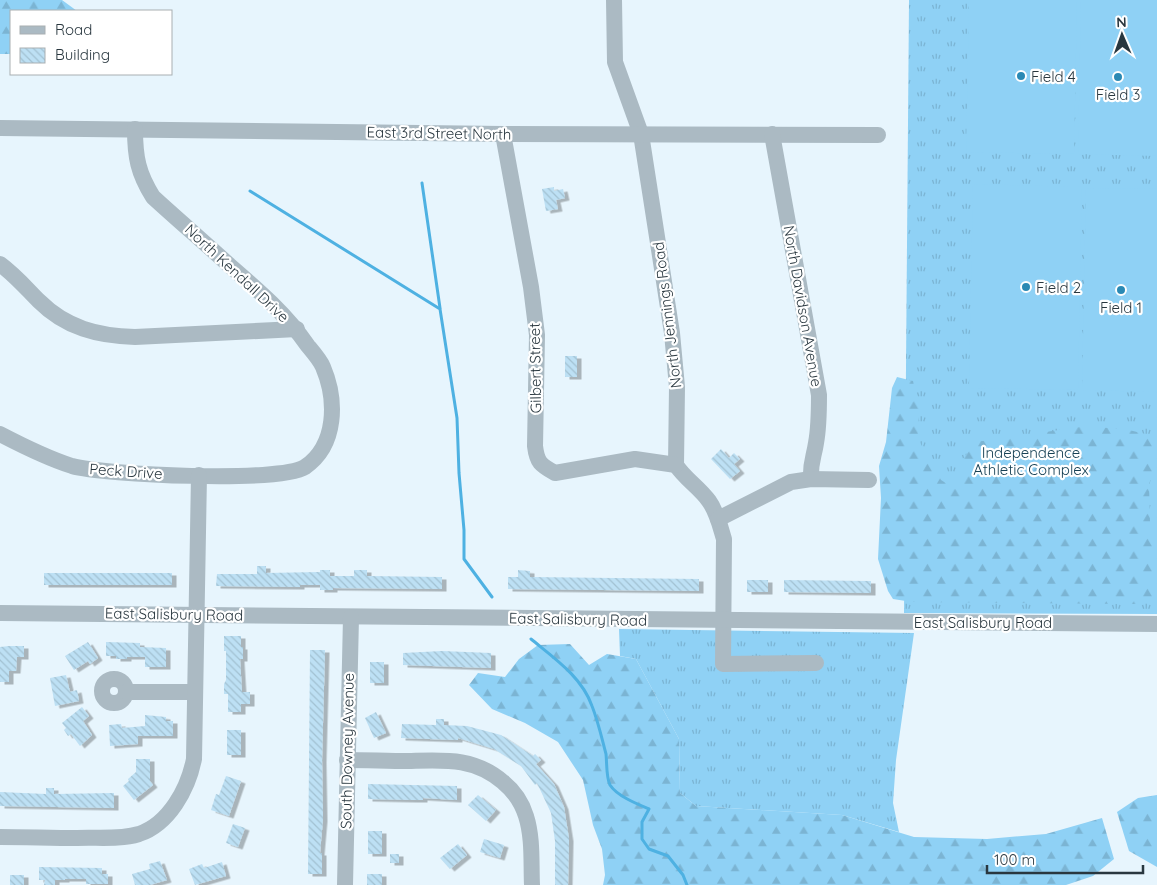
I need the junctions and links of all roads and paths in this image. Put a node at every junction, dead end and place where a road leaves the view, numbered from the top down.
1 (614, 0) edge
2 (0, 128) edge
3 (135, 129) junction
4 (503, 134) junction
5 (641, 134) junction
6 (772, 134) junction
7 (878, 135) dead end
8 (0, 264) edge
9 (297, 329) junction
10 (0, 434) edge
11 (676, 465) junction
12 (199, 475) junction
13 (811, 479) junction
14 (869, 480) dead end
15 (718, 519) junction
16 (0, 613) edge
17 (197, 615) junction
18 (351, 617) junction
19 (723, 620) junction
20 (1157, 624) edge
21 (816, 664) dead end
22 (126, 692) dead end
23 (195, 692) junction
24 (347, 760) junction
25 (0, 837) edge
26 (345, 885) edge
27 (532, 885) edge

1 - 5 street, North Jennings Road
2 - 3 street, East 3rd Street North
3 - 4 street, East 3rd Street North
3 - 9 street, North Kendall Drive
4 - 5 street, East 3rd Street North
4 - 11 street, Gilbert Street
5 - 6 street, East 3rd Street North
5 - 11 street, North Jennings Road
6 - 7 street, East 3rd Street North
6 - 13 street, North Davidson Avenue
8 - 9 street
9 - 12 street, North Kendall Drive
10 - 12 street, Peck Drive
11 - 15 street
12 - 17 street
13 - 14 street
13 - 15 street
15 - 19 street
16 - 17 street, East Salisbury Road
17 - 18 street, East Salisbury Road
17 - 23 street
18 - 19 street, East Salisbury Road
18 - 24 street, South Downey Avenue
19 - 20 street, East Salisbury Road
19 - 21 street
22 - 23 street
23 - 25 street
24 - 26 street, South Downey Avenue
24 - 27 street

